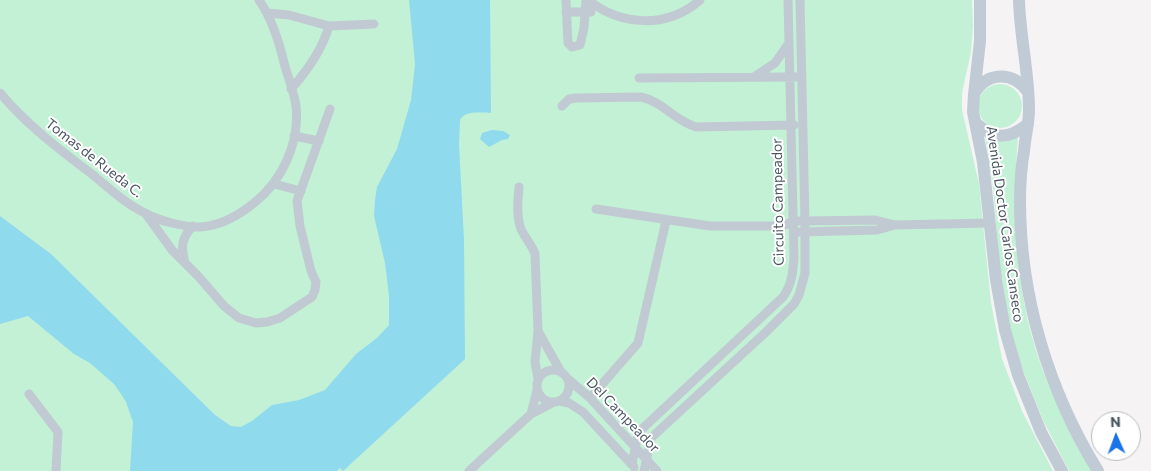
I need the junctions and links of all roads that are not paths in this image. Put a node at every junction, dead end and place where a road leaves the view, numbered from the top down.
1 (259, 0) edge
2 (566, 0) edge
3 (587, 0) edge
4 (700, 0) edge
5 (788, 0) edge
6 (800, 0) edge
7 (980, 0) edge
8 (1019, 0) edge
9 (601, 11) junction
10 (268, 12) junction
11 (566, 12) junction
12 (585, 13) junction
13 (374, 24) dead end
14 (329, 26) junction
15 (789, 43) junction
16 (802, 76) junction
17 (790, 77) junction
18 (638, 78) dead end
19 (753, 78) junction
20 (291, 89) junction
21 (1028, 92) junction
22 (0, 93) edge
23 (974, 95) junction
24 (562, 106) dead end
25 (330, 109) dead end
26 (975, 122) junction
27 (1028, 124) junction
28 (791, 125) junction
29 (802, 125) junction
30 (294, 136) junction
31 (319, 140) junction
32 (274, 184) junction
33 (519, 187) dead end
34 (301, 191) junction
35 (596, 209) dead end
36 (146, 214) junction
37 (666, 220) junction
38 (793, 221) junction
39 (805, 221) junction
40 (990, 223) junction
41 (895, 225) junction
42 (193, 226) junction
43 (783, 226) junction
44 (794, 232) junction
45 (805, 232) junction
46 (185, 263) junction
47 (793, 279) junction
48 (804, 282) junction
49 (538, 331) junction
50 (732, 344) junction
51 (740, 355) junction
52 (561, 372) junction
53 (538, 379) junction
54 (568, 380) junction
55 (537, 390) junction
56 (29, 394) dead end
57 (590, 398) junction
58 (556, 401) junction
59 (531, 414) junction
60 (642, 428) junction
61 (618, 430) junction
62 (636, 449) junction
63 (646, 459) junction
64 (635, 468) edge
65 (56, 471) edge
66 (469, 471) edge
67 (644, 471) edge
68 (657, 471) edge
69 (1062, 471) edge
70 (1098, 471) edge

1 - 10 street, Tomas de Rueda C.
2 - 11 street
3 - 9 street
3 - 12 street
4 - 9 street
5 - 15 street, Circuito Campeador
6 - 16 street, Circuito Campeador
7 - 23 main road, Avenida Doctor Carlos Canseco
8 - 21 main road, Avenida Doctor Carlos Canseco
9 - 12 street
10 - 14 street
10 - 20 street, Tomas de Rueda C.
11 - 12 street
11 - 12 street
13 - 14 street
14 - 20 street
15 - 17 street, Circuito Campeador
15 - 19 street
16 - 17 street
16 - 29 street, Circuito Campeador
17 - 19 street
17 - 28 street, Circuito Campeador
18 - 19 street
20 - 30 street, Tomas de Rueda C.
21 - 23 main road
21 - 27 main road, Avenida Doctor Carlos Canseco
22 - 36 street, Tomas de Rueda C.
23 - 26 main road, Avenida Doctor Carlos Canseco
24 - 28 street
25 - 31 street
26 - 27 main road
26 - 40 main road, Avenida Doctor Carlos Canseco
27 - 70 main road, Avenida Doctor Carlos Canseco
28 - 29 street
28 - 38 street, Circuito Campeador
29 - 39 street, Circuito Campeador
30 - 31 street
30 - 32 street, Tomas de Rueda C.
31 - 34 street
32 - 34 street
32 - 42 street, Tomas de Rueda C.
33 - 49 street
34 - 46 street
35 - 37 street
36 - 42 street, Tomas de Rueda C.
36 - 46 street
37 - 43 street
37 - 57 street
38 - 39 street
38 - 43 street
38 - 44 street, Circuito Campeador
39 - 41 street, Circuito Campeador
39 - 45 street, Circuito Campeador
40 - 41 street
40 - 69 main road, Avenida Doctor Carlos Canseco
41 - 45 street
42 - 46 street
43 - 44 street
44 - 45 street
44 - 47 street, Circuito Campeador
45 - 48 street, Circuito Campeador
47 - 48 street
47 - 50 street, Circuito Campeador
48 - 51 street, Circuito Campeador
49 - 52 street
49 - 53 street
50 - 51 street
50 - 60 street, Circuito Campeador
51 - 63 street, Circuito Campeador
52 - 53 street
52 - 54 street
53 - 55 street
54 - 57 street, Del Campeador
54 - 58 street
55 - 58 street
55 - 59 street
56 - 65 street
57 - 61 street, Del Campeador
58 - 59 street
58 - 64 street, Del Campeador
59 - 66 street
60 - 61 street
60 - 62 street
61 - 62 street, Del Campeador
62 - 63 street, Del Campeador
62 - 64 street
63 - 67 street, Circuito Campeador
63 - 68 street, Del Campeador

